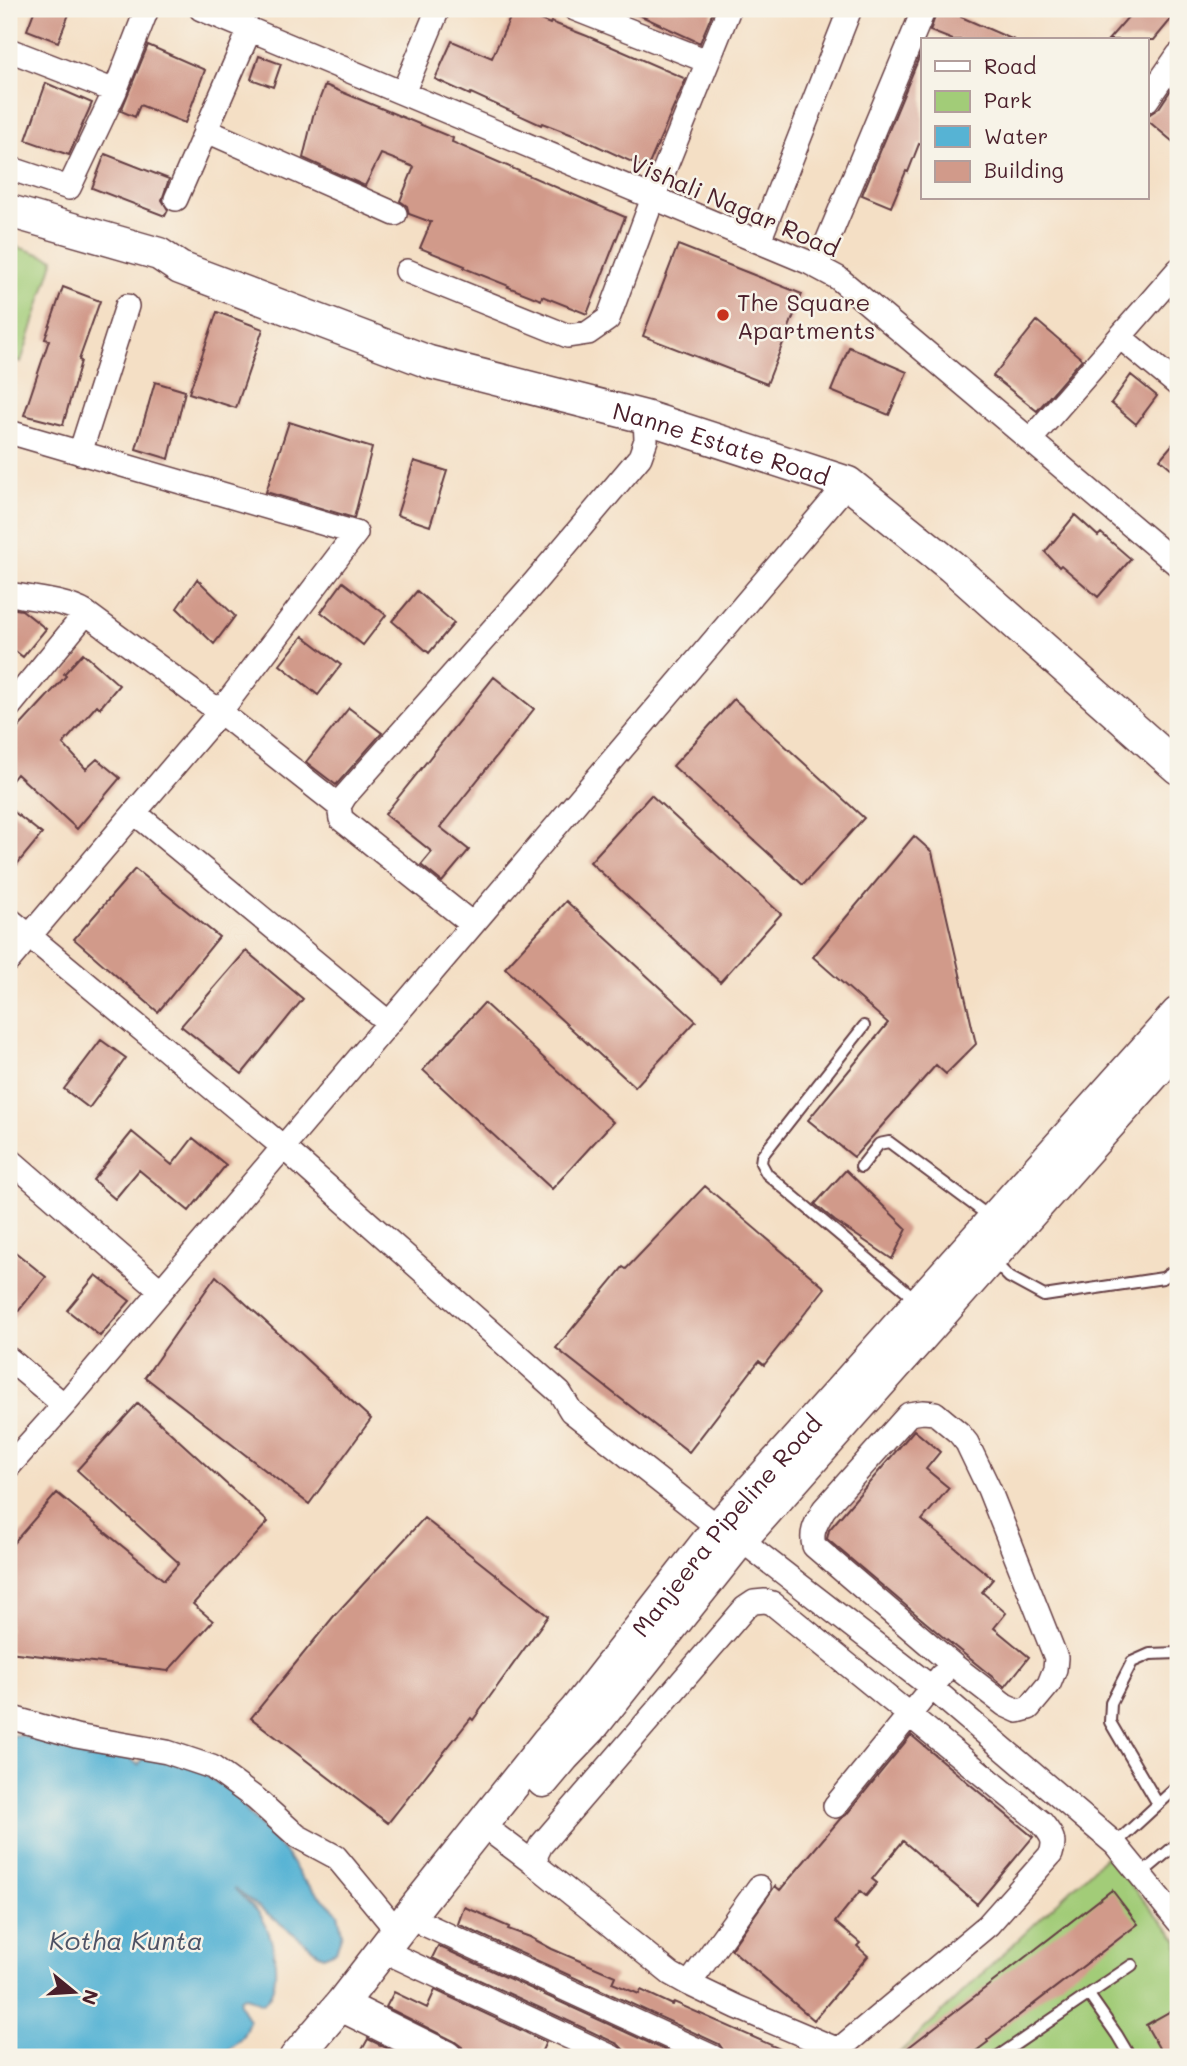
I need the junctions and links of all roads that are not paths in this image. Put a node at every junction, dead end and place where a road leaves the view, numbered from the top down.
1 (147, 9) edge
2 (201, 9) edge
3 (438, 9) edge
4 (575, 9) edge
5 (729, 9) edge
6 (850, 9) edge
7 (924, 9) edge
8 (250, 29) junction
9 (917, 44) edge
10 (9, 50) edge
11 (1178, 55) edge
12 (706, 61) junction
13 (115, 91) junction
14 (403, 93) junction
15 (1148, 99) edge
16 (205, 130) junction
17 (9, 168) edge
18 (653, 198) junction
19 (176, 199) dead end
20 (9, 211) edge
21 (395, 214) dead end
22 (9, 230) edge
23 (759, 241) junction
24 (817, 266) junction
25 (180, 268) junction
26 (1178, 270) edge
27 (407, 271) dead end
28 (127, 306) dead end
29 (1120, 337) junction
30 (1178, 385) edge
31 (645, 417) junction
32 (9, 432) edge
33 (1030, 440) junction
34 (79, 453) junction
35 (848, 483) junction
36 (1178, 565) edge
37 (9, 594) edge
38 (86, 613) junction
39 (9, 707) edge
40 (220, 712) junction
41 (1178, 768) edge
42 (339, 806) junction
43 (135, 813) junction
44 (9, 919) edge
45 (472, 925) junction
46 (29, 936) junction
47 (9, 960) edge
48 (1178, 1013) edge
49 (389, 1023) junction
50 (864, 1026) dead end
51 (1174, 1060) edge
52 (1077, 1142) junction
53 (283, 1147) junction
54 (9, 1159) edge
55 (861, 1167) dead end
56 (993, 1219) junction
57 (990, 1258) junction
58 (1178, 1268) edge
59 (161, 1291) junction
60 (919, 1302) junction
61 (9, 1359) edge
62 (64, 1405) junction
63 (9, 1466) edge
64 (737, 1533) junction
65 (1178, 1653) edge
66 (952, 1664) junction
67 (932, 1687) junction
68 (908, 1715) junction
69 (9, 1717) edge
70 (556, 1748) junction
71 (1178, 1786) edge
72 (1158, 1804) junction
73 (835, 1806) dead end
74 (497, 1836) junction
75 (1178, 1843) edge
76 (1115, 1844) junction
77 (537, 1866) junction
78 (1140, 1875) junction
79 (759, 1887) dead end
80 (1178, 1921) edge
81 (406, 1938) junction
82 (1132, 1965) dead end
83 (689, 1984) junction
84 (1089, 1995) junction
85 (347, 2009) junction
86 (574, 2049) edge
87 (1002, 2056) edge
88 (296, 2057) edge
89 (315, 2057) edge
90 (445, 2057) edge
91 (612, 2057) edge
92 (713, 2057) edge
93 (1130, 2057) edge

1 - 13 street
2 - 8 street, Vishali Nagar Road
3 - 14 street
4 - 12 street
5 - 12 street
6 - 23 street
7 - 9 street
8 - 14 street, Vishali Nagar Road
8 - 16 street
9 - 24 street
10 - 13 street
11 - 15 street
12 - 18 street
13 - 17 street
14 - 18 street, Vishali Nagar Road
16 - 19 street
16 - 21 street
18 - 23 street, Vishali Nagar Road
18 - 27 street
20 - 25 main road, Nanne Estate Road
22 - 25 main road, Nanne Estate Road
23 - 24 street, Vishali Nagar Road
24 - 33 street, Vishali Nagar Road
25 - 31 main road, Nanne Estate Road
26 - 29 street
28 - 34 street
29 - 30 street
29 - 33 street
31 - 35 main road, Nanne Estate Road
31 - 42 street
32 - 34 street
33 - 36 street, Vishali Nagar Road
34 - 40 street
35 - 41 main road, Nanne Estate Road
35 - 45 street
37 - 38 street
38 - 39 street
38 - 40 street
40 - 42 street
40 - 43 street
42 - 45 street
43 - 46 street
43 - 49 street
44 - 46 street
45 - 49 street
46 - 47 street
46 - 53 street
48 - 52 main road, Manjeera Pipeline Road
49 - 53 street
50 - 60 lane
51 - 52 main road, Manjeera Pipeline Road
52 - 56 main road, Manjeera Pipeline Road
52 - 57 main road, Manjeera Pipeline Road
53 - 59 street
53 - 64 street
54 - 59 street
55 - 56 lane
56 - 60 main road, Manjeera Pipeline Road
57 - 58 lane
57 - 64 main road, Manjeera Pipeline Road
59 - 62 street
60 - 64 main road, Manjeera Pipeline Road
61 - 62 street
62 - 63 street
64 - 67 street
64 - 70 main road, Manjeera Pipeline Road
65 - 72 lane
66 - 66 street
66 - 67 street
67 - 68 street
67 - 76 street
68 - 73 street
68 - 77 street
68 - 83 street
69 - 81 street
70 - 74 main road, Manjeera Pipeline Road
70 - 81 main road, Manjeera Pipeline Road
71 - 72 lane
72 - 76 lane
74 - 77 street
74 - 81 main road, Manjeera Pipeline Road
75 - 78 lane
76 - 78 street
77 - 83 street
78 - 80 street
79 - 83 street
81 - 85 main road, Manjeera Pipeline Road
81 - 86 street
81 - 92 street
82 - 84 lane
84 - 87 lane
84 - 93 lane
85 - 88 main road, Manjeera Pipeline Road
85 - 89 main road, Manjeera Pipeline Road
85 - 90 main road
86 - 91 street

